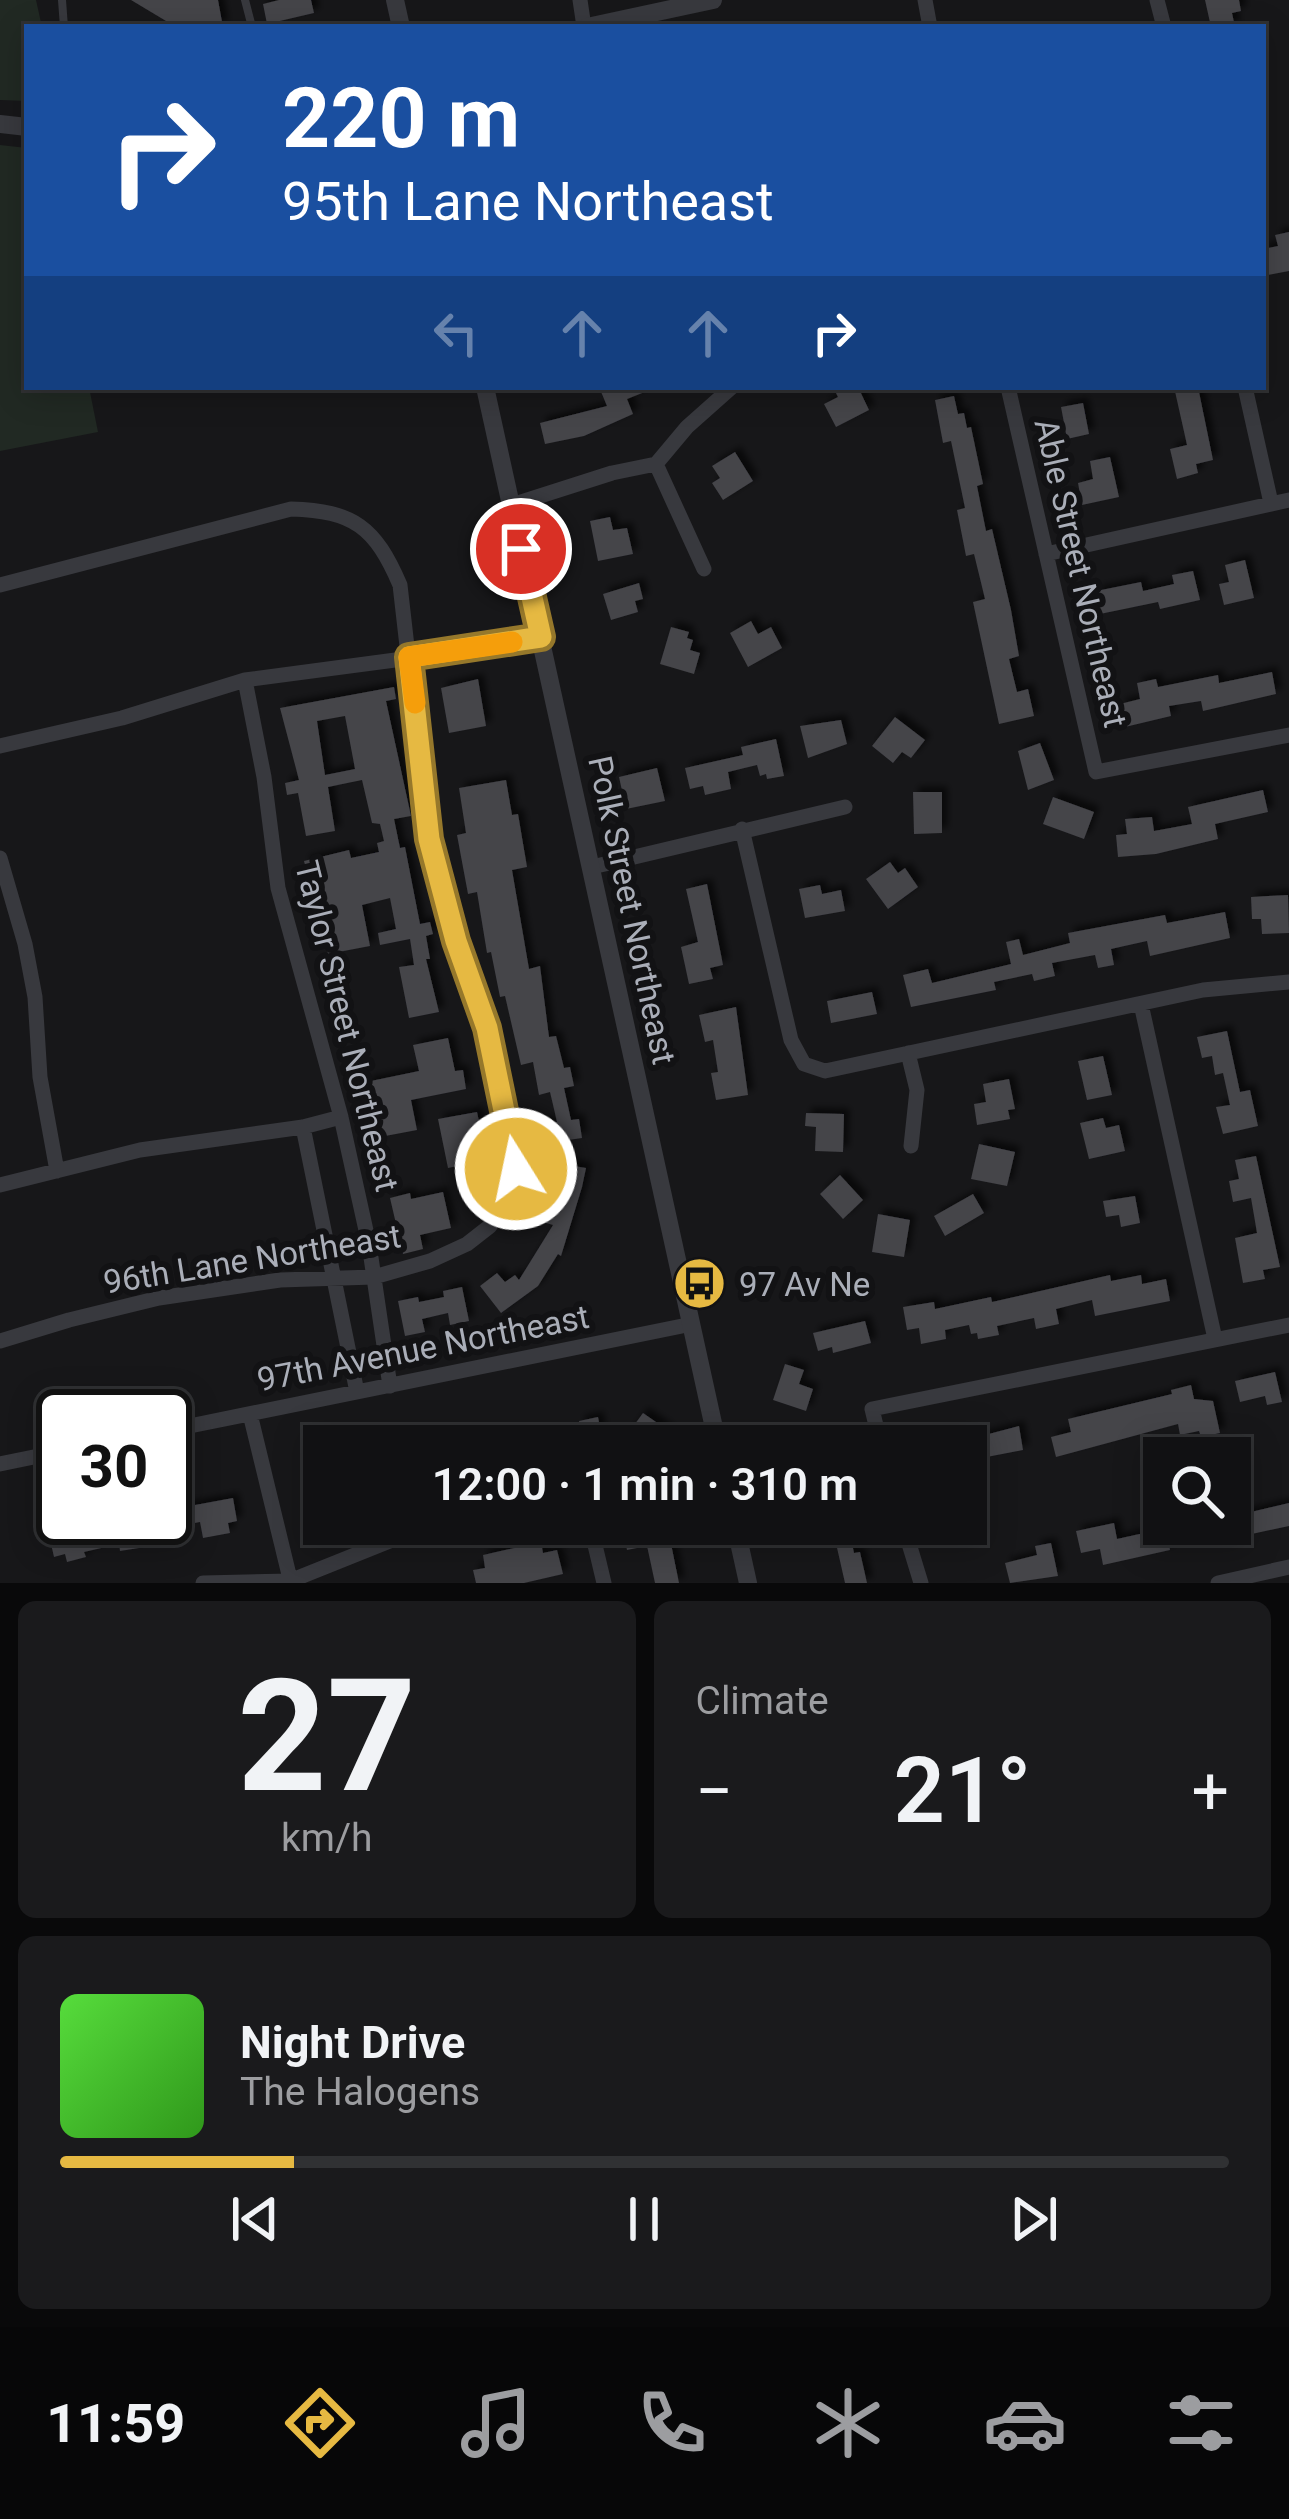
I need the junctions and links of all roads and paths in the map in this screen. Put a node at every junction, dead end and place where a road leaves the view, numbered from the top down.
1 (712, 0) edge
2 (599, 24) edge
3 (486, 390) edge
4 (729, 390) edge
5 (1009, 390) edge
6 (1246, 390) edge
7 (656, 464) junction
8 (1289, 500) edge
9 (1271, 503) junction
10 (512, 505) junction
11 (1046, 554) junction
12 (704, 569) dead end
13 (0, 585) edge
14 (541, 637) junction
15 (409, 657) junction
16 (245, 680) junction
17 (1289, 735) edge
18 (0, 746) edge
19 (845, 807) dead end
20 (742, 829) junction
21 (0, 858) edge
22 (592, 867) junction
23 (1289, 982) edge
24 (1141, 1004) junction
25 (908, 1053) junction
26 (341, 1117) junction
27 (303, 1127) junction
28 (911, 1146) dead end
29 (57, 1171) junction
30 (0, 1185) edge
31 (374, 1276) junction
32 (337, 1279) junction
33 (692, 1324) junction
34 (1289, 1325) edge
35 (1216, 1339) junction
36 (0, 1341) edge
37 (390, 1386) junction
38 (357, 1392) junction
39 (250, 1414) junction
40 (714, 1425) edge
41 (876, 1425) edge
42 (192, 1426) edge
43 (36, 1457) edge
44 (0, 1464) edge
45 (382, 1545) edge
46 (595, 1545) edge
47 (740, 1545) edge
48 (909, 1545) edge
49 (1289, 1568) edge
50 (291, 1582) edge
51 (203, 1583) edge
52 (604, 1583) edge
53 (748, 1583) edge
54 (921, 1583) edge
55 (1218, 1583) edge

1 - 2 street
3 - 10 street, Polk Street Northeast
4 - 7 street
5 - 11 street, Able Street Northeast
6 - 9 street
7 - 10 street
7 - 12 street
8 - 9 street
9 - 11 street
10 - 14 street, Polk Street Northeast
11 - 17 street, Able Street Northeast
13 - 15 street
14 - 15 street
14 - 22 street, Polk Street Northeast
15 - 16 street
15 - 31 street, 96th Lane Northeast
16 - 18 street
16 - 26 street, Taylor Street Northeast
19 - 20 street
20 - 22 street
20 - 25 street
21 - 29 street
22 - 33 street, Polk Street Northeast
23 - 24 street
24 - 25 street
24 - 35 street
25 - 28 street
26 - 27 street
26 - 31 street, Taylor Street Northeast
27 - 29 street
27 - 32 street, Taylor Street Northeast
29 - 30 street
31 - 32 street, 96th Lane Northeast
31 - 37 street, Taylor Street Northeast
32 - 36 street, 96th Lane Northeast
32 - 38 street, Taylor Street Northeast
33 - 37 street, 97th Avenue Northeast
33 - 40 street, Polk Street Northeast
34 - 35 street
35 - 41 street
37 - 38 street, 97th Avenue Northeast
38 - 39 street, 97th Avenue Northeast
39 - 42 street, 97th Avenue Northeast
39 - 50 street
43 - 44 street
45 - 50 street
46 - 52 street
47 - 53 street
48 - 54 street
49 - 55 street
50 - 51 street

